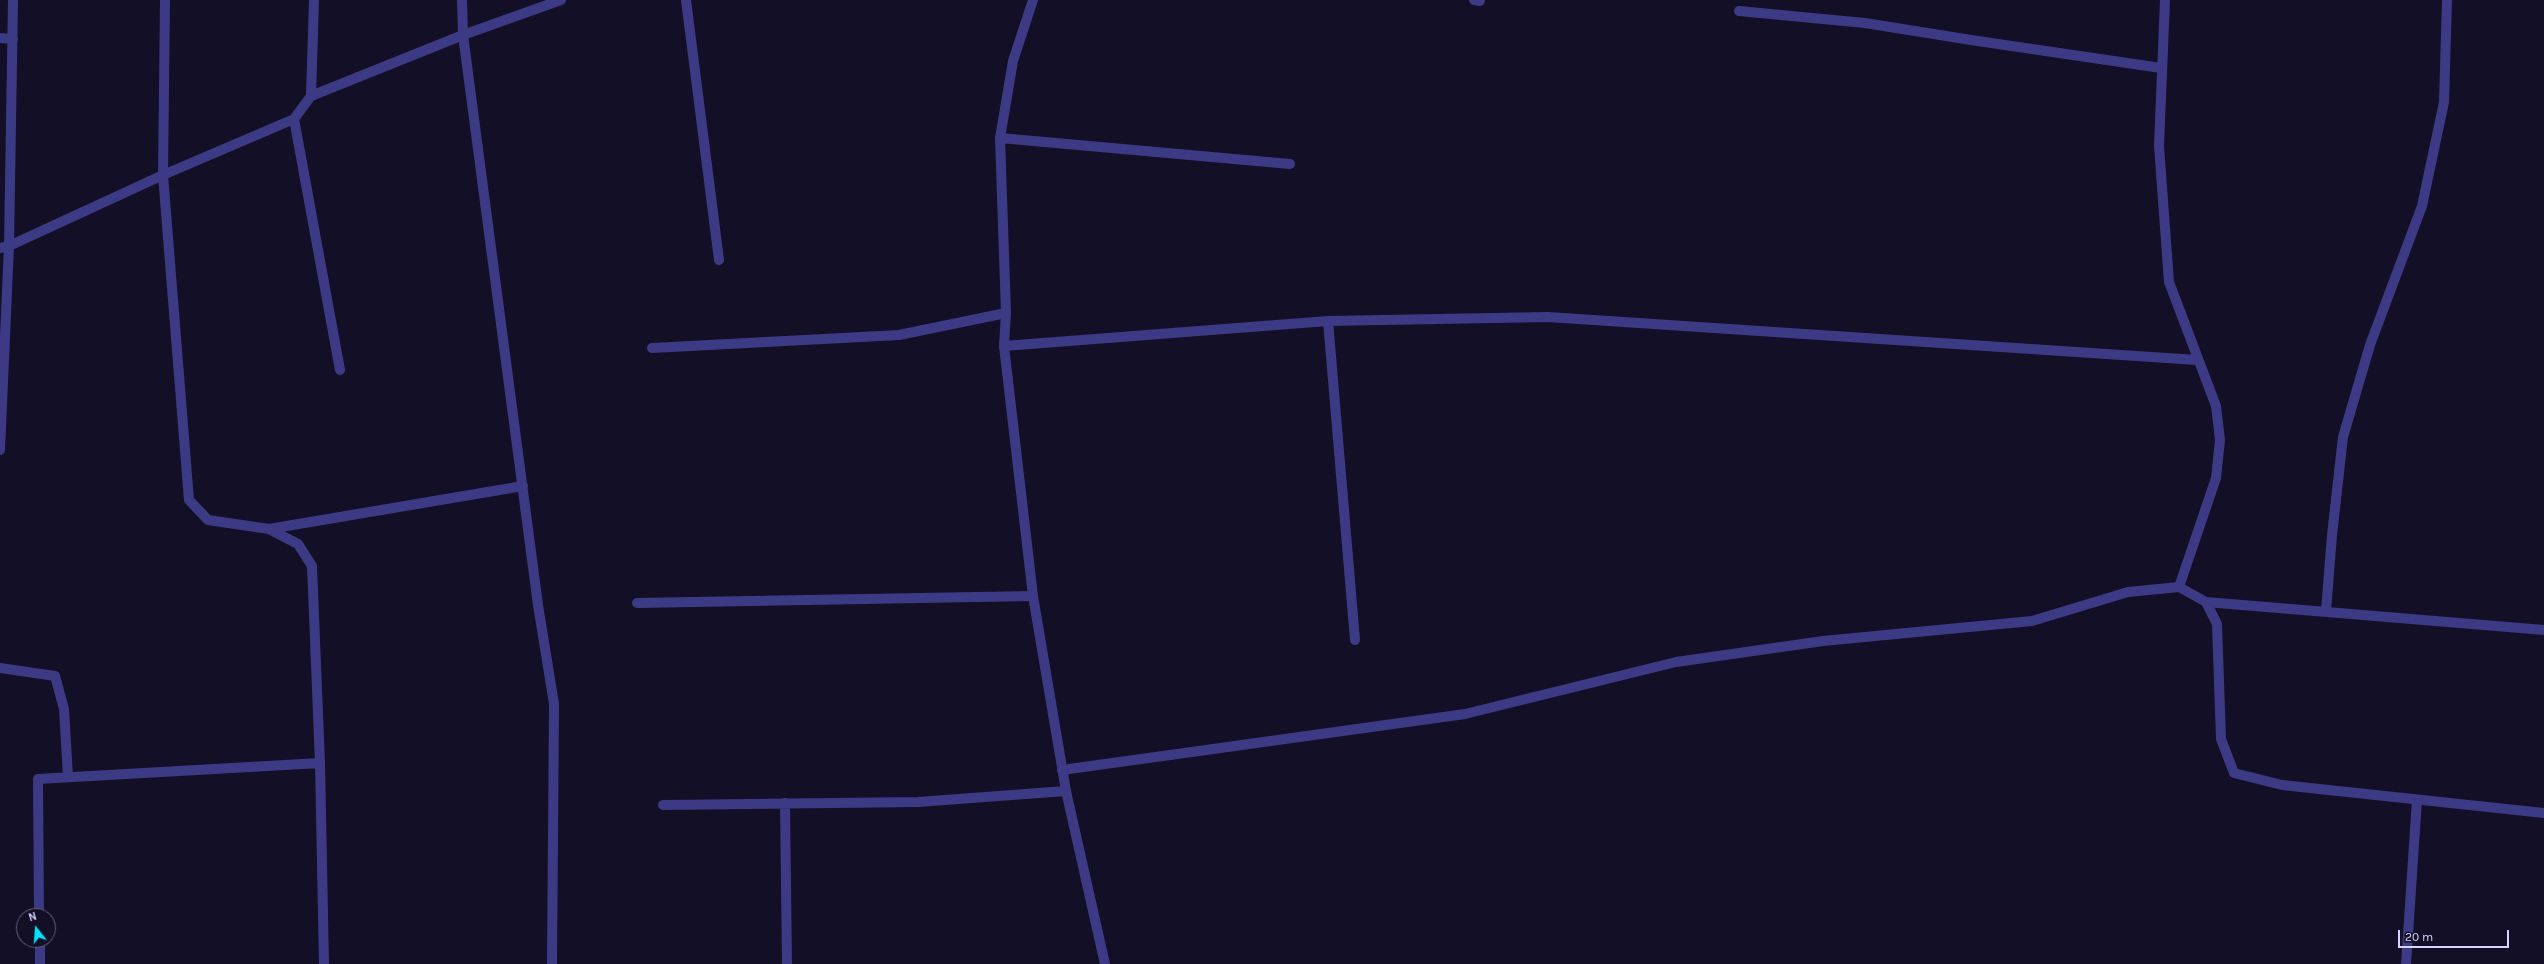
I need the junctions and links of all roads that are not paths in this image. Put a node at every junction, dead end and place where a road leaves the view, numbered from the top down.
1 (13, 0) edge
2 (165, 0) edge
3 (314, 0) edge
4 (462, 0) edge
5 (561, 0) edge
6 (686, 0) edge
7 (1033, 0) edge
8 (2165, 0) edge
9 (2447, 0) edge
10 (1739, 11) dead end
11 (463, 35) junction
12 (0, 38) edge
13 (13, 39) junction
14 (2161, 68) junction
15 (311, 96) junction
16 (294, 119) junction
17 (1000, 138) junction
18 (1290, 164) dead end
19 (163, 176) junction
20 (5, 247) edge
21 (719, 260) dead end
22 (1006, 313) junction
23 (1328, 321) junction
24 (1004, 346) junction
25 (652, 348) dead end
26 (2197, 360) junction
27 (340, 370) dead end
28 (0, 450) edge
29 (523, 486) junction
30 (269, 529) junction
31 (2179, 587) junction
32 (1033, 596) junction
33 (2206, 602) junction
34 (637, 603) dead end
35 (2326, 610) junction
36 (2544, 630) edge
37 (1355, 640) dead end
38 (0, 668) edge
39 (320, 763) junction
40 (1062, 770) junction
41 (68, 777) junction
42 (1066, 791) junction
43 (2417, 800) junction
44 (785, 803) junction
45 (663, 805) dead end
46 (2544, 813) edge
47 (39, 908) edge
48 (40, 948) edge
49 (40, 964) edge
50 (324, 964) edge
51 (552, 964) edge
52 (787, 964) edge
53 (1105, 964) edge
54 (2406, 964) edge

1 - 13 street
2 - 19 street
3 - 15 street
4 - 11 street
5 - 11 street
6 - 21 street
7 - 17 street
8 - 14 street
9 - 35 street
10 - 14 street
11 - 15 street
11 - 29 street
12 - 13 street
13 - 20 street
14 - 26 street
15 - 16 street
16 - 19 street
16 - 27 street
17 - 18 street
17 - 22 street
19 - 20 street
19 - 30 street
20 - 28 street
22 - 24 street
22 - 25 street
23 - 24 street
23 - 26 street
23 - 37 street
24 - 32 street
26 - 31 street
29 - 30 street
29 - 51 street
30 - 39 street
31 - 33 street
31 - 40 street
32 - 34 street
32 - 40 street
33 - 35 street
33 - 43 street
35 - 36 street
38 - 41 street
39 - 41 street
39 - 50 street
40 - 42 street
41 - 47 street
42 - 44 street
42 - 53 street
43 - 46 street
43 - 54 street
44 - 45 street
44 - 52 street
48 - 49 street

